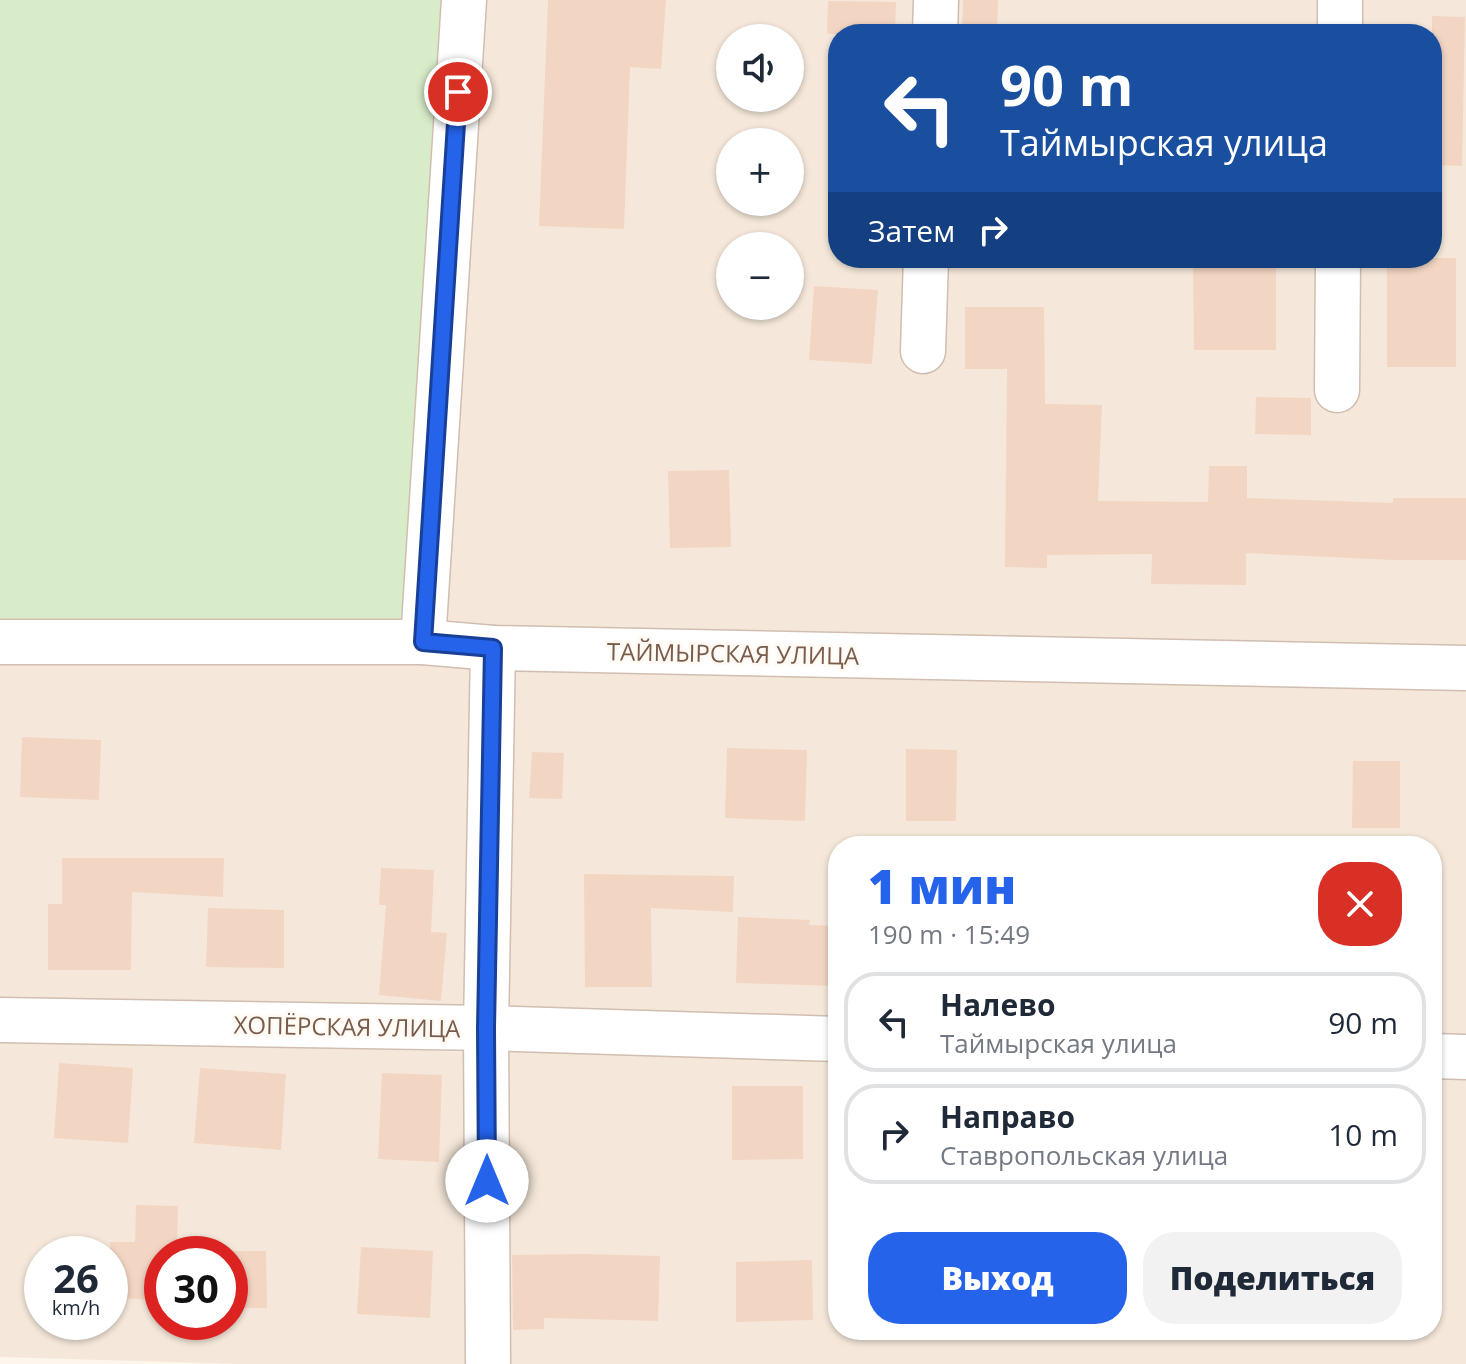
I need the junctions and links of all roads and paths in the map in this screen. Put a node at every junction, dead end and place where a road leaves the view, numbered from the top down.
1 (464, 0) edge
2 (936, 0) edge
3 (1340, 0) edge
4 (935, 24) edge
5 (1340, 24) edge
6 (926, 268) edge
7 (1338, 268) edge
8 (923, 351) dead end
9 (1337, 390) dead end
10 (0, 642) edge
11 (423, 642) junction
12 (493, 648) junction
13 (1466, 668) edge
14 (0, 1020) edge
15 (486, 1028) junction
16 (828, 1039) edge
17 (1442, 1056) edge
18 (1466, 1057) edge
19 (488, 1364) edge

1 - 11 street
2 - 4 street
3 - 5 street
6 - 8 street
7 - 9 street
10 - 11 street, ТАЙМЫРСКАЯ УЛИЦА
11 - 12 street, ТАЙМЫРСКАЯ УЛИЦА
12 - 13 street, ТАЙМЫРСКАЯ УЛИЦА
12 - 15 street
14 - 15 street, ХОПЁРСКАЯ УЛИЦА
15 - 16 street, ХОПЁРСКАЯ УЛИЦА
15 - 19 street
17 - 18 street

